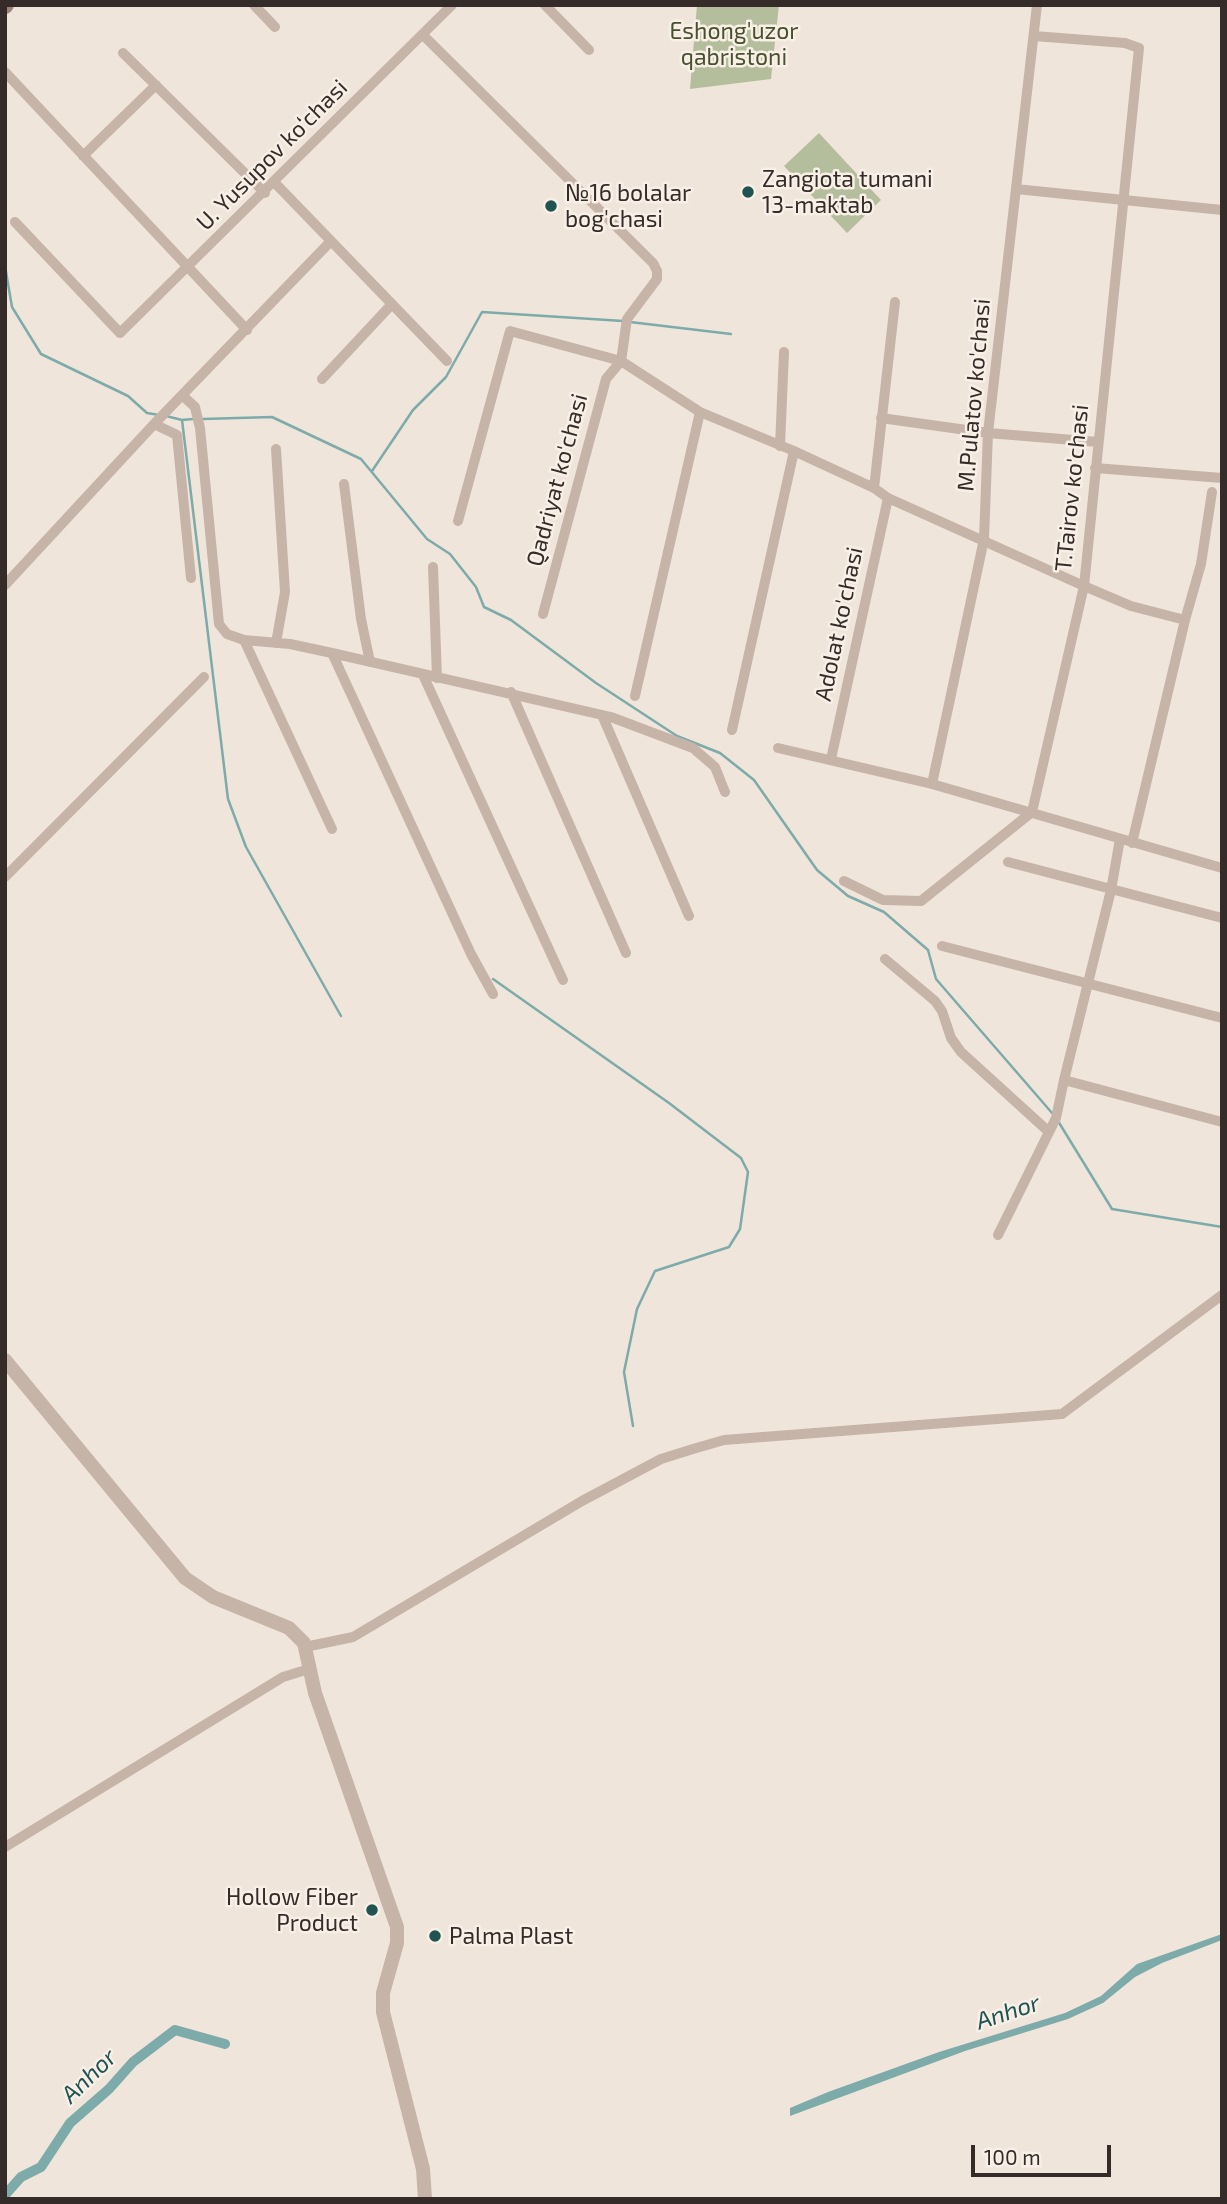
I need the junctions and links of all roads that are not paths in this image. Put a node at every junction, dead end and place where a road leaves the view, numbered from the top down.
1 (254, 5) edge
2 (452, 5) edge
3 (545, 5) edge
4 (1037, 5) edge
5 (275, 27) dead end
6 (423, 35) junction
7 (1034, 36) junction
8 (589, 50) dead end
9 (123, 53) dead end
10 (5, 72) edge
11 (156, 85) junction
12 (83, 156) junction
13 (275, 183) junction
14 (1016, 189) junction
15 (265, 193) junction
16 (1124, 200) junction
17 (1222, 210) edge
18 (15, 222) dead end
19 (331, 241) junction
20 (188, 268) junction
21 (895, 302) dead end
22 (392, 304) junction
23 (247, 330) junction
24 (784, 352) dead end
25 (447, 361) dead end
26 (621, 361) junction
27 (323, 379) dead end
28 (182, 395) junction
29 (700, 412) junction
30 (881, 418) junction
31 (155, 423) junction
32 (988, 433) junction
33 (1098, 442) junction
34 (780, 446) junction
35 (276, 449) dead end
36 (794, 452) junction
37 (1095, 468) junction
38 (1222, 478) edge
39 (344, 484) dead end
40 (874, 488) junction
41 (1212, 492) dead end
42 (888, 498) junction
43 (458, 521) dead end
44 (984, 539) junction
45 (433, 568) dead end
46 (191, 578) dead end
47 (5, 584) edge
48 (1083, 586) junction
49 (543, 614) dead end
50 (1185, 620) junction
51 (244, 640) junction
52 (276, 643) junction
53 (332, 653) junction
54 (370, 662) junction
55 (423, 675) junction
56 (204, 677) dead end
57 (437, 678) junction
58 (512, 692) junction
59 (635, 696) dead end
60 (602, 715) junction
61 (732, 730) dead end
62 (778, 748) dead end
63 (831, 759) junction
64 (932, 784) junction
65 (725, 792) dead end
66 (1032, 812) junction
67 (331, 829) dead end
68 (1126, 841) junction
69 (1008, 862) dead end
70 (1222, 868) edge
71 (5, 877) edge
72 (844, 881) dead end
73 (1111, 890) junction
74 (689, 916) dead end
75 (1222, 918) edge
76 (942, 946) dead end
77 (626, 953) dead end
78 (885, 959) dead end
79 (563, 980) dead end
80 (1088, 983) junction
81 (493, 994) dead end
82 (1222, 1018) edge
83 (1064, 1080) junction
84 (1222, 1122) edge
85 (1049, 1132) junction
86 (998, 1235) dead end
87 (1222, 1295) edge
88 (5, 1360) edge
89 (306, 1647) junction
90 (309, 1669) junction
91 (5, 1847) edge
92 (425, 2199) edge

1 - 5 street
2 - 6 street, U. Yusupov ko‘chasi
3 - 8 street
4 - 7 street, M.Pulatov ko'chasi
6 - 13 street, U. Yusupov ko‘chasi
6 - 26 street
7 - 14 street, M.Pulatov ko'chasi
7 - 16 street, T.Tairov ko'chasi
9 - 11 street
10 - 12 street
11 - 12 street
11 - 15 street
12 - 20 street
13 - 15 street, U. Yusupov ko‘chasi
13 - 19 street
14 - 16 street
14 - 32 street, M.Pulatov ko'chasi
15 - 20 street, U. Yusupov ko‘chasi
16 - 17 street
16 - 33 street, T.Tairov ko'chasi
18 - 20 street, U. Yusupov ko‘chasi
19 - 22 street
19 - 23 street
20 - 23 street
21 - 30 street
22 - 25 street
22 - 27 street
23 - 28 street
24 - 34 street
26 - 29 street
26 - 43 street
26 - 49 street, Qadriyat ko'chasi
28 - 31 street
28 - 51 street
29 - 34 street
29 - 59 street
30 - 32 street
30 - 40 street
31 - 46 street
31 - 47 street
32 - 33 street
32 - 44 street, M.Pulatov ko'chasi
33 - 37 street, T.Tairov ko'chasi
34 - 36 street
35 - 52 street
36 - 40 street
36 - 61 street
37 - 38 street
37 - 48 street, T.Tairov ko'chasi
39 - 54 street
40 - 42 street
41 - 50 street
42 - 44 street
42 - 63 street, Adolat ko'chasi
44 - 48 street
44 - 64 street, M.Pulatov ko'chasi
45 - 57 street
48 - 50 street
48 - 66 street, T.Tairov ko'chasi
50 - 68 street
51 - 52 street
51 - 67 street
52 - 53 street
53 - 54 street
53 - 81 street
54 - 55 street
55 - 57 street
55 - 79 street
56 - 71 street
57 - 58 street
58 - 60 street
58 - 77 street
60 - 65 street
60 - 74 street
62 - 63 street
63 - 64 street
64 - 66 street
66 - 68 street
66 - 72 street
68 - 70 street
68 - 73 street
69 - 73 street
73 - 75 street
73 - 80 street
76 - 80 street
78 - 85 street
80 - 82 street
80 - 83 street
83 - 84 street
83 - 85 street
85 - 86 street
87 - 89 street
88 - 89 street
89 - 90 street
90 - 91 street
90 - 92 street

